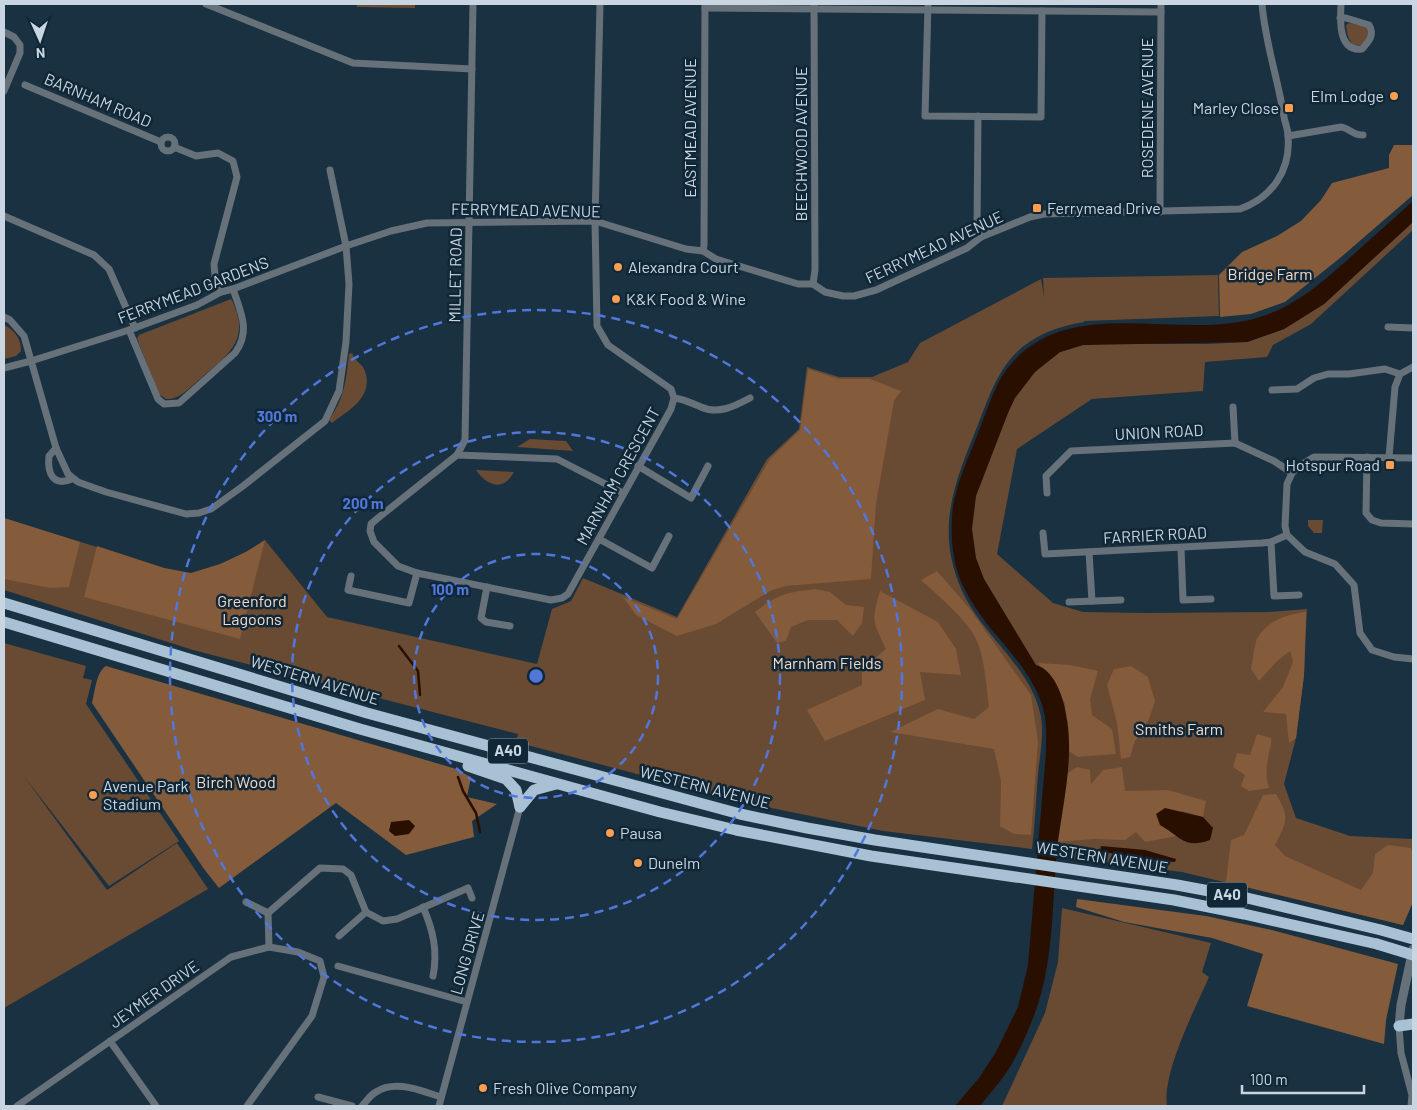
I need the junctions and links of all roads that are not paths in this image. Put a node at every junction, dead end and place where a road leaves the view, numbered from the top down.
1 (206, 4) edge
2 (473, 4) edge
3 (600, 4) edge
4 (1161, 4) edge
5 (1262, 4) edge
6 (1341, 4) edge
7 (705, 6) edge
8 (814, 6) edge
9 (928, 7) edge
10 (1042, 11) junction
11 (1161, 12) junction
12 (1340, 18) junction
13 (4, 32) edge
14 (472, 69) junction
15 (25, 85) dead end
16 (4, 91) edge
17 (978, 116) junction
18 (1363, 135) dead end
19 (1288, 136) junction
20 (330, 170) dead end
21 (1160, 212) junction
22 (4, 216) edge
23 (595, 221) junction
24 (470, 222) junction
25 (391, 231) joint
26 (981, 237) junction
27 (346, 246) junction
28 (703, 251) junction
29 (813, 284) junction
30 (233, 289) junction
31 (221, 292) junction
32 (4, 317) edge
33 (1388, 328) dead end
34 (1413, 328) edge
35 (132, 329) junction
36 (31, 361) junction
37 (1413, 367) edge
38 (4, 368) edge
39 (1400, 374) junction
40 (1272, 390) dead end
41 (674, 398) junction
42 (750, 398) dead end
43 (1233, 407) dead end
44 (1236, 443) junction
45 (56, 448) junction
46 (457, 455) junction
47 (1368, 457) junction
48 (1389, 457) junction
49 (1413, 458) edge
50 (638, 466) junction
51 (708, 466) dead end
52 (1292, 473) junction
53 (72, 479) junction
54 (623, 493) junction
55 (1047, 493) dead end
56 (1413, 524) edge
57 (1043, 533) dead end
58 (1286, 535) junction
59 (669, 536) dead end
60 (598, 539) junction
61 (1271, 542) junction
62 (1181, 548) junction
63 (1089, 552) junction
64 (417, 573) junction
65 (351, 576) dead end
66 (487, 587) junction
67 (1299, 595) dead end
68 (1211, 599) dead end
69 (1121, 600) dead end
70 (1092, 601) junction
71 (1069, 602) dead end
72 (4, 603) edge
73 (4, 622) edge
74 (510, 626) dead end
75 (1413, 659) edge
76 (360, 730) junction
77 (558, 783) junction
78 (520, 807) junction
79 (472, 898) dead end
80 (246, 902) dead end
81 (423, 906) junction
82 (366, 912) junction
83 (268, 913) junction
84 (339, 936) dead end
85 (1413, 939) edge
86 (269, 947) junction
87 (1413, 949) edge
88 (1413, 955) edge
89 (338, 966) dead end
90 (433, 976) dead end
91 (468, 1002) junction
92 (1413, 1024) edge
93 (1399, 1026) junction
94 (110, 1041) junction
95 (318, 1096) dead end
96 (441, 1096) junction
97 (17, 1106) edge
98 (156, 1106) edge
99 (247, 1106) edge
100 (352, 1106) edge
101 (362, 1106) edge
102 (439, 1106) edge
103 (1411, 1106) edge

1 - 14 street
2 - 14 street, MILLET ROAD
3 - 23 street, MARNHAM CRESCENT
4 - 11 street, ROSEDENE AVENUE
5 - 19 street, FERRYMEAD AVENUE
6 - 12 street
7 - 8 street
7 - 28 street, EASTMEAD AVENUE
8 - 9 street
8 - 29 street, BEECHWOOD AVENUE
9 - 10 street
9 - 17 street
10 - 11 street
10 - 17 street
11 - 21 street, ROSEDENE AVENUE
12 - 12 street
13 - 16 street
14 - 24 street, MILLET ROAD
15 - 31 street, BARNHAM ROAD
17 - 26 street
18 - 19 street
19 - 21 street, FERRYMEAD AVENUE
20 - 27 street
21 - 26 street, FERRYMEAD AVENUE
22 - 35 street
23 - 24 street, FERRYMEAD AVENUE
23 - 28 street, FERRYMEAD AVENUE
23 - 41 street, MARNHAM CRESCENT
24 - 25 street, FERRYMEAD AVENUE
24 - 46 street, MILLET ROAD
25 - 27 street, FERRYMEAD GARDENS
26 - 29 street, FERRYMEAD AVENUE
27 - 30 street, FERRYMEAD GARDENS
27 - 53 street
28 - 29 street, FERRYMEAD AVENUE
30 - 31 street, FERRYMEAD GARDENS
30 - 35 street
31 - 35 street, FERRYMEAD GARDENS
32 - 36 street
33 - 34 street
35 - 36 street, FERRYMEAD GARDENS
36 - 38 street, FERRYMEAD GARDENS
36 - 45 street
37 - 39 street
39 - 40 street
39 - 48 street
41 - 42 street
41 - 50 street, MARNHAM CRESCENT
43 - 44 street
44 - 52 street, UNION ROAD
44 - 55 street, UNION ROAD
45 - 53 street
45 - 53 street
46 - 54 street
46 - 64 street, MARNHAM CRESCENT
47 - 48 street
47 - 52 street
47 - 56 street
48 - 49 street
50 - 51 street
50 - 54 street, MARNHAM CRESCENT
52 - 58 street
54 - 60 street, MARNHAM CRESCENT
57 - 63 street, FARRIER ROAD
58 - 61 street, FARRIER ROAD
58 - 75 street
59 - 60 street
60 - 66 street, MARNHAM CRESCENT
61 - 62 street, FARRIER ROAD
61 - 67 street
62 - 63 street, FARRIER ROAD
62 - 68 street
63 - 70 street
64 - 65 street
64 - 66 street, MARNHAM CRESCENT
66 - 74 street
69 - 70 street
70 - 71 street
72 - 85 highway, WESTERN AVENUE / A40
73 - 76 highway, WESTERN AVENUE / A40
76 - 77 highway, WESTERN AVENUE / A40
76 - 78 highway
77 - 78 highway
77 - 88 highway, WESTERN AVENUE / A40, bridge
78 - 91 street, LONG DRIVE
79 - 81 street
80 - 83 street
81 - 82 street
81 - 90 street
82 - 83 street
82 - 84 street
83 - 86 street
86 - 94 street, JEYMER DRIVE
86 - 99 street, JEYMER DRIVE
87 - 93 street
89 - 91 street
91 - 96 street, LONG DRIVE
92 - 93 highway
93 - 103 street
94 - 97 street, JEYMER DRIVE
94 - 98 street
95 - 100 street
96 - 101 street
96 - 102 street, LONG DRIVE

